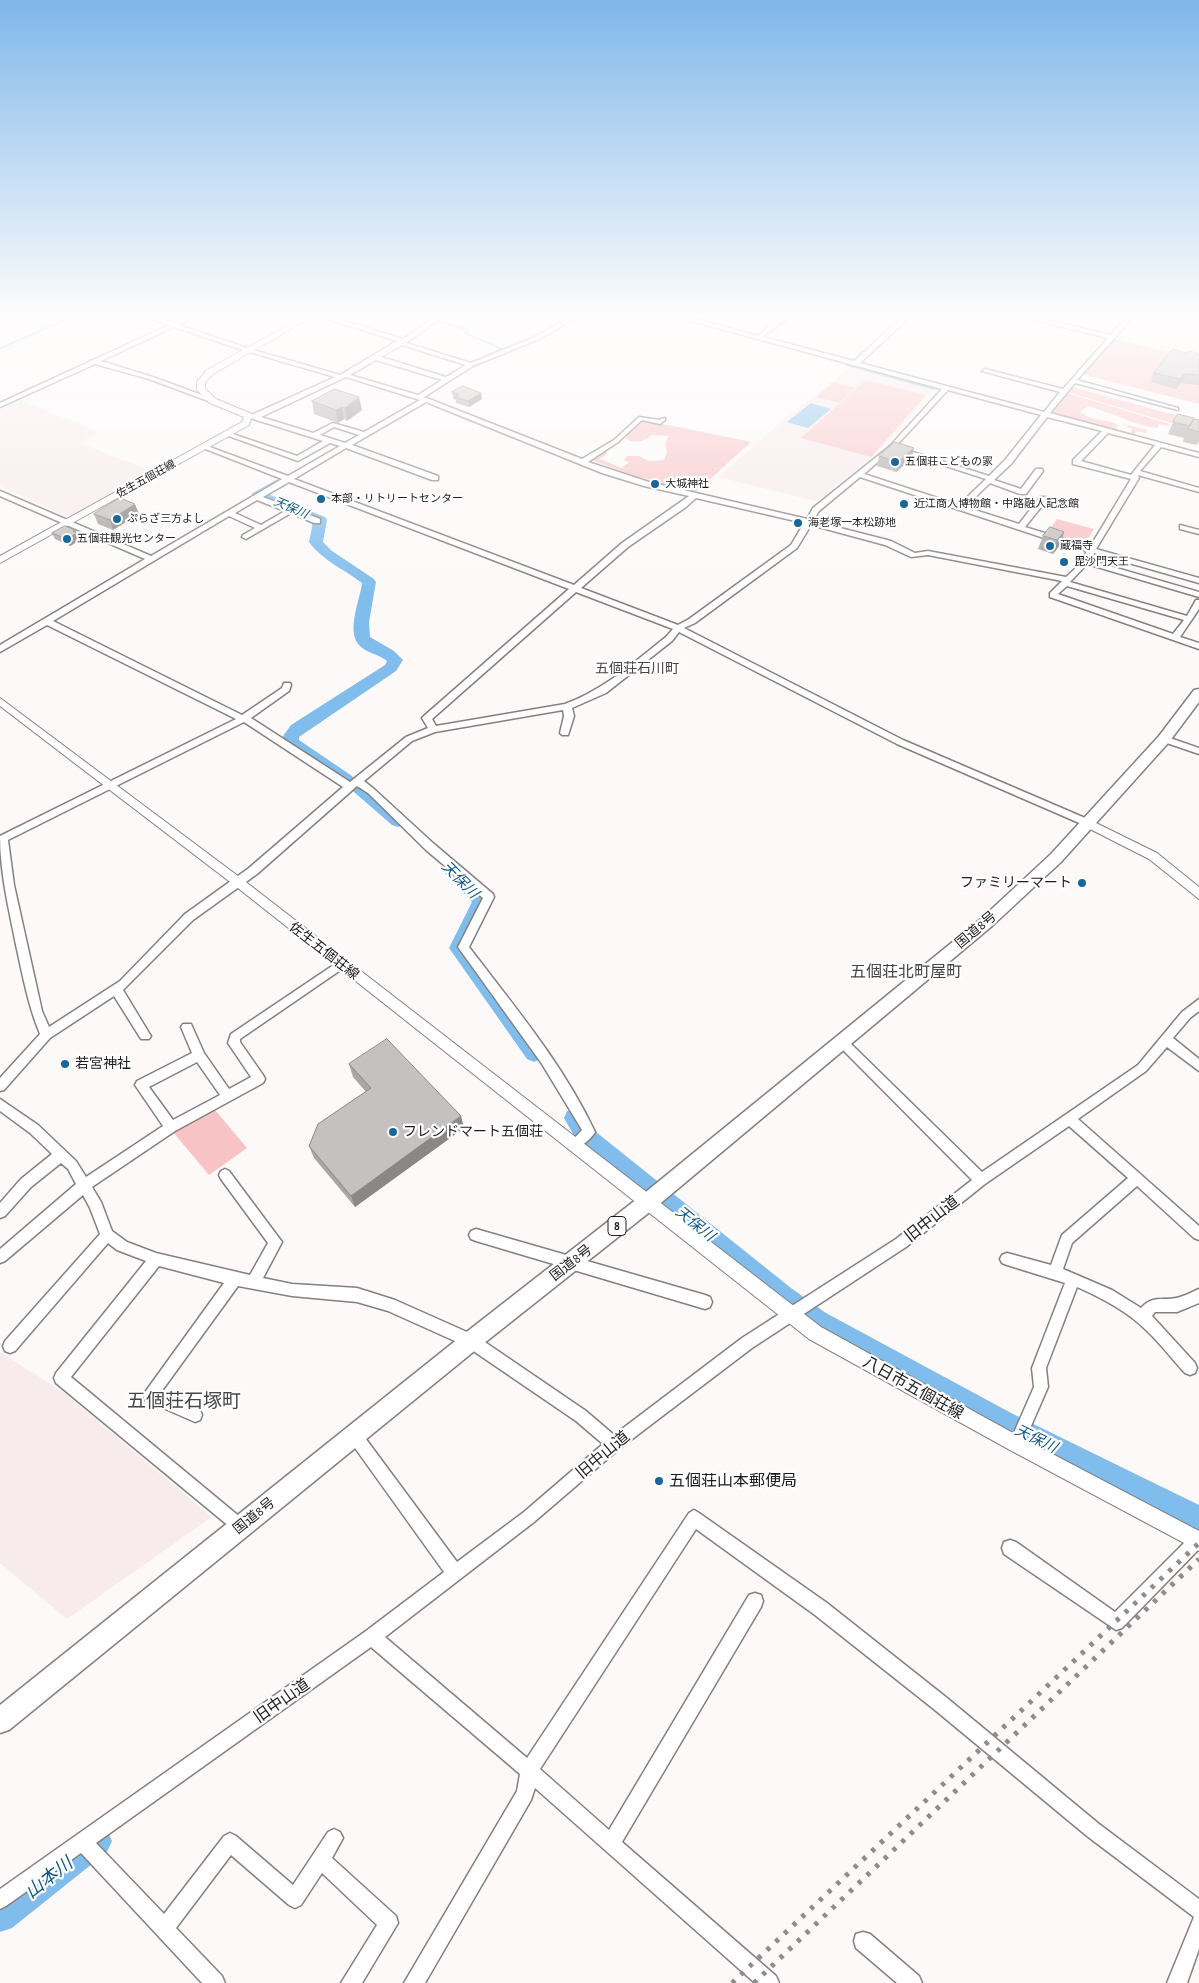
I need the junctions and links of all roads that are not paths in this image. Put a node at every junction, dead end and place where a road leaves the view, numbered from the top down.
1 (230, 408) edge
2 (273, 408) edge
3 (408, 408) edge
4 (444, 408) edge
5 (928, 408) edge
6 (1020, 408) edge
7 (1050, 408) edge
8 (1171, 408) edge
9 (1176, 409) dead end
10 (1045, 414) junction
11 (252, 417) junction
12 (663, 419) dead end
13 (1106, 430) junction
14 (228, 434) junction
15 (363, 435) junction
16 (314, 436) junction
17 (328, 441) junction
18 (1159, 445) junction
19 (344, 446) junction
20 (205, 447) junction
21 (892, 447) junction
22 (1199, 455) edge
23 (583, 462) junction
24 (1039, 472) dead end
25 (860, 475) junction
26 (1135, 475) junction
27 (287, 478) junction
28 (435, 478) dead end
29 (989, 480) junction
30 (663, 488) junction
31 (1199, 490) edge
32 (0, 493) edge
33 (260, 496) junction
34 (693, 496) junction
35 (1043, 499) dead end
36 (683, 505) junction
37 (960, 508) junction
38 (290, 511) junction
39 (229, 512) junction
40 (317, 521) dead end
41 (809, 522) junction
42 (67, 523) junction
43 (1021, 527) junction
44 (1182, 527) dead end
45 (261, 528) junction
46 (1199, 532) edge
47 (246, 537) dead end
48 (1092, 549) junction
49 (151, 559) junction
50 (0, 560) edge
51 (1084, 561) junction
52 (1066, 581) junction
53 (1199, 581) edge
54 (574, 589) junction
55 (1199, 595) edge
56 (1199, 602) edge
57 (1190, 619) junction
58 (46, 621) junction
59 (678, 628) junction
60 (1175, 638) junction
61 (1199, 646) edge
62 (0, 649) edge
63 (287, 685) dead end
64 (1199, 693) edge
65 (0, 701) edge
66 (567, 706) junction
67 (243, 719) junction
68 (433, 729) junction
69 (565, 733) dead end
70 (1164, 739) junction
71 (1199, 751) edge
72 (353, 784) junction
73 (109, 786) junction
74 (1088, 823) junction
75 (1, 840) edge
76 (238, 882) junction
77 (1199, 894) edge
78 (341, 964) junction
79 (120, 986) junction
80 (1199, 1004) edge
81 (187, 1027) dead end
82 (46, 1035) junction
83 (145, 1036) dead end
84 (1167, 1040) junction
85 (842, 1042) junction
86 (199, 1054) junction
87 (1199, 1066) edge
88 (0, 1086) edge
89 (228, 1097) junction
90 (0, 1104) edge
91 (1070, 1119) junction
92 (171, 1127) junction
93 (582, 1137) junction
94 (61, 1155) junction
95 (225, 1175) dead end
96 (1136, 1179) junction
97 (981, 1180) junction
98 (85, 1186) junction
99 (648, 1201) junction
100 (0, 1212) edge
101 (1199, 1234) edge
102 (107, 1235) junction
103 (476, 1235) dead end
104 (0, 1257) edge
105 (1007, 1258) dead end
106 (156, 1259) junction
107 (572, 1263) junction
108 (1055, 1273) junction
109 (235, 1279) junction
110 (1073, 1280) junction
111 (253, 1283) junction
112 (1199, 1296) edge
113 (706, 1302) dead end
114 (790, 1315) junction
115 (1142, 1318) junction
116 (471, 1341) junction
117 (10, 1346) dead end
118 (1190, 1368) dead end
119 (195, 1415) dead end
120 (355, 1436) junction
121 (614, 1444) junction
122 (1016, 1444) junction
123 (241, 1526) junction
124 (1198, 1541) edge
125 (1010, 1548) dead end
126 (455, 1573) junction
127 (755, 1601) dead end
128 (372, 1637) junction
129 (0, 1721) edge
130 (529, 1771) junction
131 (334, 1838) dead end
132 (83, 1842) junction
133 (611, 1844) junction
134 (320, 1859) junction
135 (0, 1900) edge
136 (1199, 1910) edge
137 (1199, 1924) edge
138 (164, 1929) junction
139 (863, 1941) dead end
140 (215, 1983) edge
141 (352, 1983) edge
142 (414, 1983) edge
143 (769, 1983) edge
144 (912, 1983) edge
145 (1177, 1983) edge

1 - 11 main road
2 - 11 street
3 - 15 street
4 - 23 street
5 - 21 street
6 - 10 street
7 - 10 street
8 - 9 street
10 - 13 street
10 - 29 street
11 - 14 main road, 佐生五個荘線
11 - 16 street
12 - 23 street
13 - 18 street
13 - 26 street
14 - 17 street
14 - 20 main road, 佐生五個荘線
15 - 16 street
15 - 19 street
16 - 17 street
17 - 19 street
18 - 22 street
18 - 26 street
19 - 27 street
19 - 28 street
20 - 27 street
20 - 42 main road, 佐生五個荘線
21 - 25 street
21 - 29 street
23 - 30 street
24 - 29 street
25 - 37 street
25 - 41 street
26 - 31 street
26 - 48 street
27 - 33 street
27 - 54 street
29 - 37 street
30 - 34 street
30 - 36 street
32 - 42 street
33 - 38 street
33 - 39 street
34 - 36 street
34 - 41 street
35 - 43 street
36 - 54 street
37 - 43 street
38 - 40 street
38 - 45 street
39 - 45 street
39 - 49 street
41 - 52 street
41 - 59 street
42 - 49 street
42 - 50 main road, 佐生五個荘線
43 - 48 street
44 - 46 street
45 - 47 street
48 - 51 street
48 - 53 street
49 - 58 street
51 - 52 street
51 - 55 street
52 - 57 street
52 - 60 street
54 - 59 street
54 - 68 street
56 - 57 street
57 - 60 street
58 - 62 street
58 - 67 street
59 - 66 street
59 - 74 street
60 - 61 street
63 - 67 street
64 - 70 highway, 国道8号 / 8
65 - 73 main road, 佐生五個荘線
66 - 68 street
66 - 69 street
67 - 72 street
67 - 73 street
68 - 72 street
70 - 71 street
70 - 74 highway, 国道8号 / 8
72 - 76 street
72 - 93 street
73 - 75 street
73 - 76 main road, 佐生五個荘線
74 - 77 main road
74 - 85 highway, 国道8号 / 8
75 - 82 street
76 - 78 main road, 佐生五個荘線
76 - 79 street
78 - 89 street
78 - 93 main road, 佐生五個荘線
79 - 82 street
79 - 83 street
80 - 84 street, 旧中山道
81 - 86 street
82 - 88 street
84 - 87 street
84 - 91 street, 旧中山道
85 - 97 street
85 - 99 highway, 国道8号 / 8
86 - 89 street
86 - 92 street
89 - 92 street
90 - 94 street
91 - 96 street
91 - 97 street, 旧中山道
92 - 98 street
93 - 99 main road, 佐生五個荘線
94 - 98 street
94 - 100 street
95 - 111 street
96 - 101 street
96 - 108 street
97 - 114 street, 旧中山道
98 - 102 street
98 - 104 street
99 - 107 highway, 国道8号 / 8
99 - 114 main road, 八日市五個荘線
102 - 106 street
102 - 117 street
103 - 107 street
105 - 108 street
106 - 109 street
106 - 123 street
107 - 113 street
107 - 116 highway, 国道8号 / 8
108 - 110 street
109 - 111 street
109 - 119 street
110 - 115 street
110 - 122 street
111 - 116 street
112 - 115 street
114 - 121 street, 旧中山道
114 - 122 main road, 八日市五個荘線
115 - 118 street
116 - 120 highway, 国道8号 / 8
116 - 121 street
120 - 123 highway, 国道8号 / 8
120 - 126 street
121 - 126 street, 旧中山道
122 - 124 main road, 八日市五個荘線
123 - 129 highway, 国道8号 / 8
124 - 125 street
126 - 128 street, 旧中山道
127 - 133 street
128 - 130 street
128 - 132 street, 旧中山道
130 - 133 street
130 - 136 street
130 - 142 street
131 - 134 street
132 - 135 street, 旧中山道
132 - 138 street
133 - 143 street
134 - 138 street
134 - 141 street
137 - 145 street
138 - 140 street
139 - 144 street

